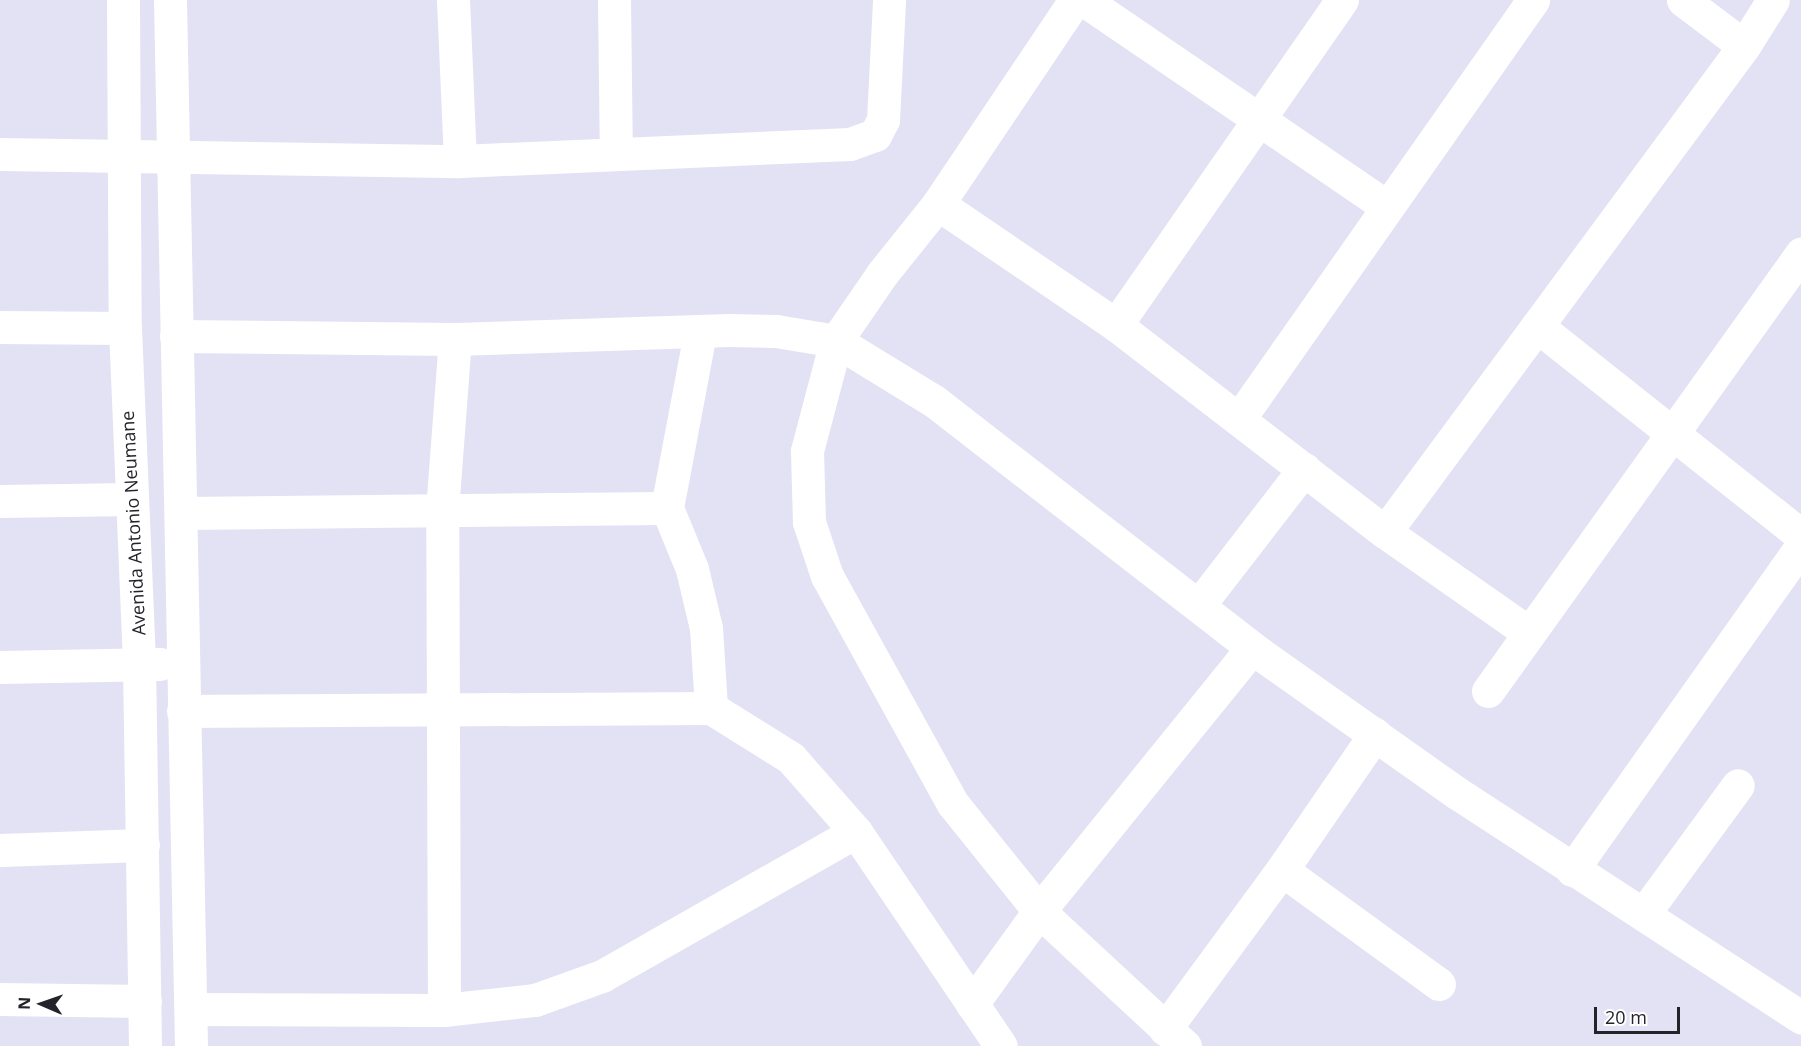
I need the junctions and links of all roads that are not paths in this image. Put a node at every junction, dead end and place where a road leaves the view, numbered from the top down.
1 (123, 0) edge
2 (170, 0) edge
3 (453, 0) edge
4 (614, 0) edge
5 (889, 0) edge
6 (1075, 0) edge
7 (1084, 0) edge
8 (1341, 0) edge
9 (1533, 0) edge
10 (1683, 0) edge
11 (1773, 0) edge
12 (1744, 46) junction
13 (1261, 117) junction
14 (0, 154) edge
15 (616, 154) junction
16 (124, 156) junction
17 (173, 156) junction
18 (460, 162) junction
19 (938, 204) junction
20 (1387, 207) junction
21 (1801, 254) edge
22 (1116, 324) junction
23 (1537, 326) junction
24 (0, 327) edge
25 (125, 328) junction
26 (700, 333) junction
27 (176, 336) junction
28 (455, 339) junction
29 (836, 342) junction
30 (1239, 419) junction
31 (1670, 436) junction
32 (1304, 469) junction
33 (131, 499) junction
34 (0, 501) edge
35 (667, 508) junction
36 (442, 511) junction
37 (184, 513) junction
38 (1385, 532) junction
39 (1801, 535) edge
40 (1801, 547) edge
41 (1199, 605) junction
42 (1529, 633) junction
43 (1252, 648) junction
44 (139, 664) junction
45 (185, 664) junction
46 (0, 667) edge
47 (1488, 691) dead end
48 (711, 708) junction
49 (446, 710) junction
50 (183, 711) junction
51 (1375, 734) junction
52 (1738, 785) dead end
53 (856, 832) junction
54 (142, 845) junction
55 (0, 850) edge
56 (1282, 870) junction
57 (1572, 870) junction
58 (1039, 911) junction
59 (1645, 912) junction
60 (1439, 984) dead end
61 (0, 999) edge
62 (145, 1001) junction
63 (972, 1004) junction
64 (190, 1009) junction
65 (444, 1010) junction
66 (1801, 1017) edge
67 (1175, 1038) edge
68 (146, 1046) edge
69 (191, 1046) edge
70 (1001, 1046) edge

1 - 16 street, Avenida Antonio Neumane
2 - 17 street
3 - 18 street
4 - 15 street
5 - 15 street
6 - 19 street
7 - 13 street
8 - 13 street
9 - 20 street
10 - 12 street
11 - 12 street
12 - 23 street
13 - 20 street
13 - 22 street
14 - 16 street
15 - 18 street
16 - 17 street
16 - 25 street, Avenida Antonio Neumane
17 - 18 street
17 - 27 street
19 - 22 street
19 - 29 street
20 - 30 street
21 - 31 street
22 - 30 street
23 - 31 street
23 - 38 street
24 - 25 street
25 - 33 street, Avenida Antonio Neumane
26 - 28 street
26 - 29 street
26 - 35 street
27 - 28 street
27 - 37 street
28 - 36 street
29 - 41 street
29 - 58 street
30 - 32 street
31 - 39 street
31 - 42 street
32 - 38 street
32 - 41 street
33 - 34 street
33 - 44 street, Avenida Antonio Neumane
35 - 36 street
35 - 48 street
36 - 37 street
36 - 49 street
37 - 45 street
38 - 42 street
40 - 57 street
41 - 43 street
42 - 47 street
43 - 51 street
43 - 58 street
44 - 45 street
44 - 46 street
44 - 54 street, Avenida Antonio Neumane
45 - 50 street
48 - 49 street
48 - 53 street
49 - 50 street
49 - 65 street
50 - 64 street
51 - 56 street
51 - 57 street
52 - 59 street
53 - 63 street
53 - 65 street
54 - 55 street
54 - 62 street, Avenida Antonio Neumane
56 - 60 street
56 - 67 street
57 - 59 street
58 - 63 street
58 - 67 street
59 - 66 street
61 - 62 street
62 - 68 street, Avenida Antonio Neumane
63 - 70 street
64 - 65 street
64 - 69 street

